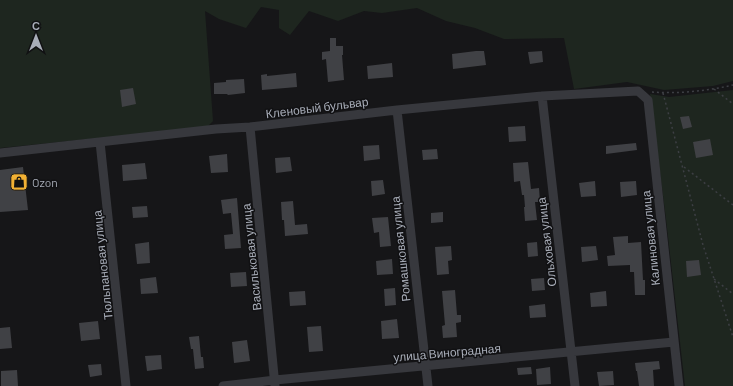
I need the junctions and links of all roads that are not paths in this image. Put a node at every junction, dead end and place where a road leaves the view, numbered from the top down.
1 (638, 91) joint
2 (542, 96) junction
3 (397, 110) junction
4 (250, 127) junction
5 (100, 142) junction
6 (0, 153) edge
7 (674, 342) junction
8 (571, 352) junction
9 (425, 366) junction
10 (275, 383) edge
11 (126, 386) edge
12 (223, 386) edge
13 (428, 386) edge
14 (575, 386) edge
15 (679, 386) edge

1 - 2 street, Кленовый бульвар
1 - 7 street, Калиновая улица
2 - 3 street, Кленовый бульвар
2 - 8 street, Ольховая улица
3 - 4 street, Кленовый бульвар
3 - 9 street, Ромашковая улица
4 - 5 street, Кленовый бульвар
4 - 10 street, Васильковая улица
5 - 6 street, Кленовый бульвар
5 - 11 street, Тюльпановая улица
7 - 8 street, улица Виноградная
7 - 15 street, Калиновая улица
8 - 9 street, улица Виноградная
8 - 14 street, Ольховая улица
9 - 10 street, улица Виноградная
9 - 13 street, Ромашковая улица
10 - 12 street, улица Виноградная

